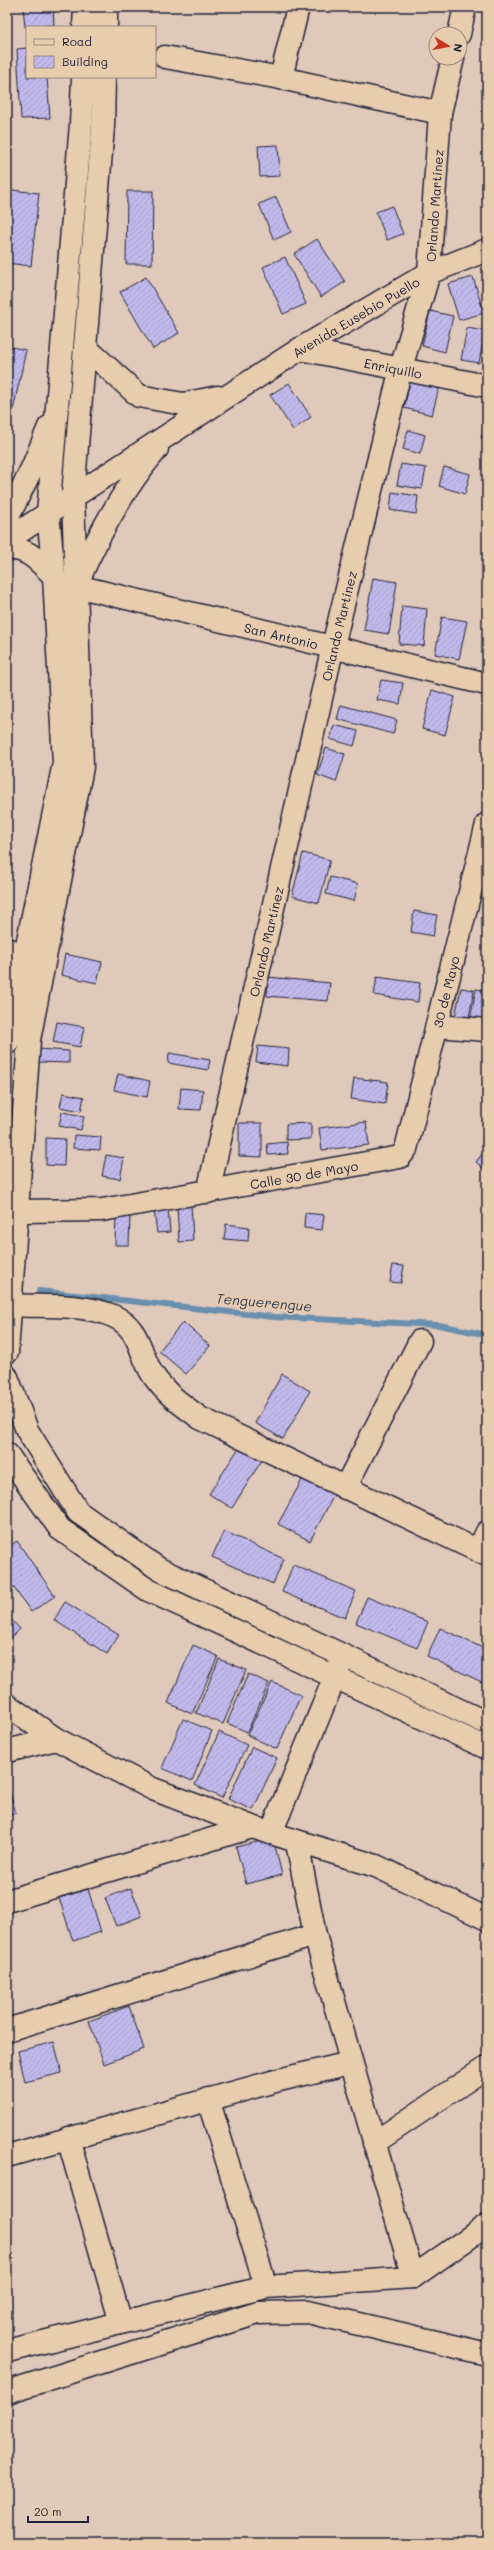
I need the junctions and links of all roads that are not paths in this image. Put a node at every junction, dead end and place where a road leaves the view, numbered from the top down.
1 (85, 7) edge
2 (106, 7) edge
3 (298, 7) edge
4 (465, 7) edge
5 (84, 26) edge
6 (106, 26) edge
7 (461, 26) edge
8 (165, 57) dead end
9 (451, 66) edge
10 (83, 78) edge
11 (104, 78) edge
12 (281, 78) junction
13 (440, 113) junction
14 (487, 250) edge
15 (429, 273) junction
16 (85, 347) junction
17 (300, 349) junction
18 (401, 368) junction
19 (487, 386) edge
20 (229, 395) junction
21 (57, 406) junction
22 (172, 432) junction
23 (73, 495) junction
24 (48, 513) junction
25 (7, 519) edge
26 (7, 540) edge
27 (7, 549) edge
28 (54, 576) junction
29 (76, 586) junction
30 (333, 646) junction
31 (487, 684) edge
32 (487, 824) edge
33 (15, 952) edge
34 (437, 1026) junction
35 (487, 1030) edge
36 (7, 1043) edge
37 (400, 1156) joint
38 (208, 1192) junction
39 (17, 1211) junction
40 (10, 1305) junction
41 (420, 1341) dead end
42 (7, 1352) edge
43 (7, 1378) edge
44 (7, 1454) edge
45 (345, 1488) junction
46 (484, 1546) edge
47 (343, 1657) junction
48 (333, 1677) junction
49 (7, 1705) edge
50 (487, 1723) edge
51 (56, 1740) junction
52 (487, 1748) edge
53 (7, 1752) edge
54 (262, 1830) junction
55 (297, 1843) junction
56 (7, 1901) edge
57 (487, 1919) edge
58 (315, 1935) junction
59 (7, 2030) edge
60 (350, 2063) junction
61 (487, 2067) edge
62 (208, 2099) junction
63 (68, 2138) junction
64 (374, 2144) junction
65 (7, 2156) edge
66 (487, 2225) edge
67 (413, 2277) junction
68 (266, 2287) junction
69 (121, 2323) junction
70 (7, 2351) edge
71 (487, 2354) edge
72 (7, 2392) edge

1 - 5 street
2 - 6 street
3 - 12 street
4 - 7 street
8 - 12 street
9 - 13 street, Orlando Martínez
10 - 21 street
11 - 16 street
12 - 13 street
13 - 15 street, Orlando Martínez
14 - 15 street, Avenida Eusebio Puello
15 - 17 street, Avenida Eusebio Puello
15 - 18 street, Orlando Martínez
16 - 20 street
16 - 23 street
17 - 18 street, Enriquillo
17 - 20 street, Avenida Eusebio Puello
18 - 19 street, Enriquillo
18 - 30 street, Orlando Martínez
20 - 22 street, Avenida Eusebio Puello
21 - 24 street
21 - 25 street
22 - 23 street, Avenida Eusebio Puello
22 - 29 street
23 - 24 street, Avenida Eusebio Puello
23 - 29 street
24 - 26 street, Avenida Eusebio Puello
24 - 28 street
27 - 28 street
28 - 33 street
29 - 30 street, San Antonio
29 - 39 street
30 - 31 street, San Antonio
30 - 38 street, Orlando Martínez
32 - 34 street, 30 de Mayo
33 - 36 street
34 - 35 street
34 - 37 street, 30 de Mayo
37 - 38 street, Calle 30 de Mayo
38 - 39 street, Calle 30 de Mayo
39 - 40 street
40 - 42 street
40 - 45 street
41 - 45 street
43 - 47 street
44 - 48 street
45 - 46 street
47 - 48 street
47 - 50 street
48 - 52 street
48 - 54 street
49 - 51 street
51 - 53 street
51 - 54 street
54 - 55 street
54 - 56 street
55 - 57 street
55 - 58 street
58 - 59 street
58 - 60 street
60 - 62 street
60 - 64 street
61 - 64 street
62 - 63 street
62 - 68 street
63 - 65 street
63 - 69 street
64 - 67 street
66 - 67 street
67 - 68 street
68 - 69 street
69 - 70 street
71 - 72 street

